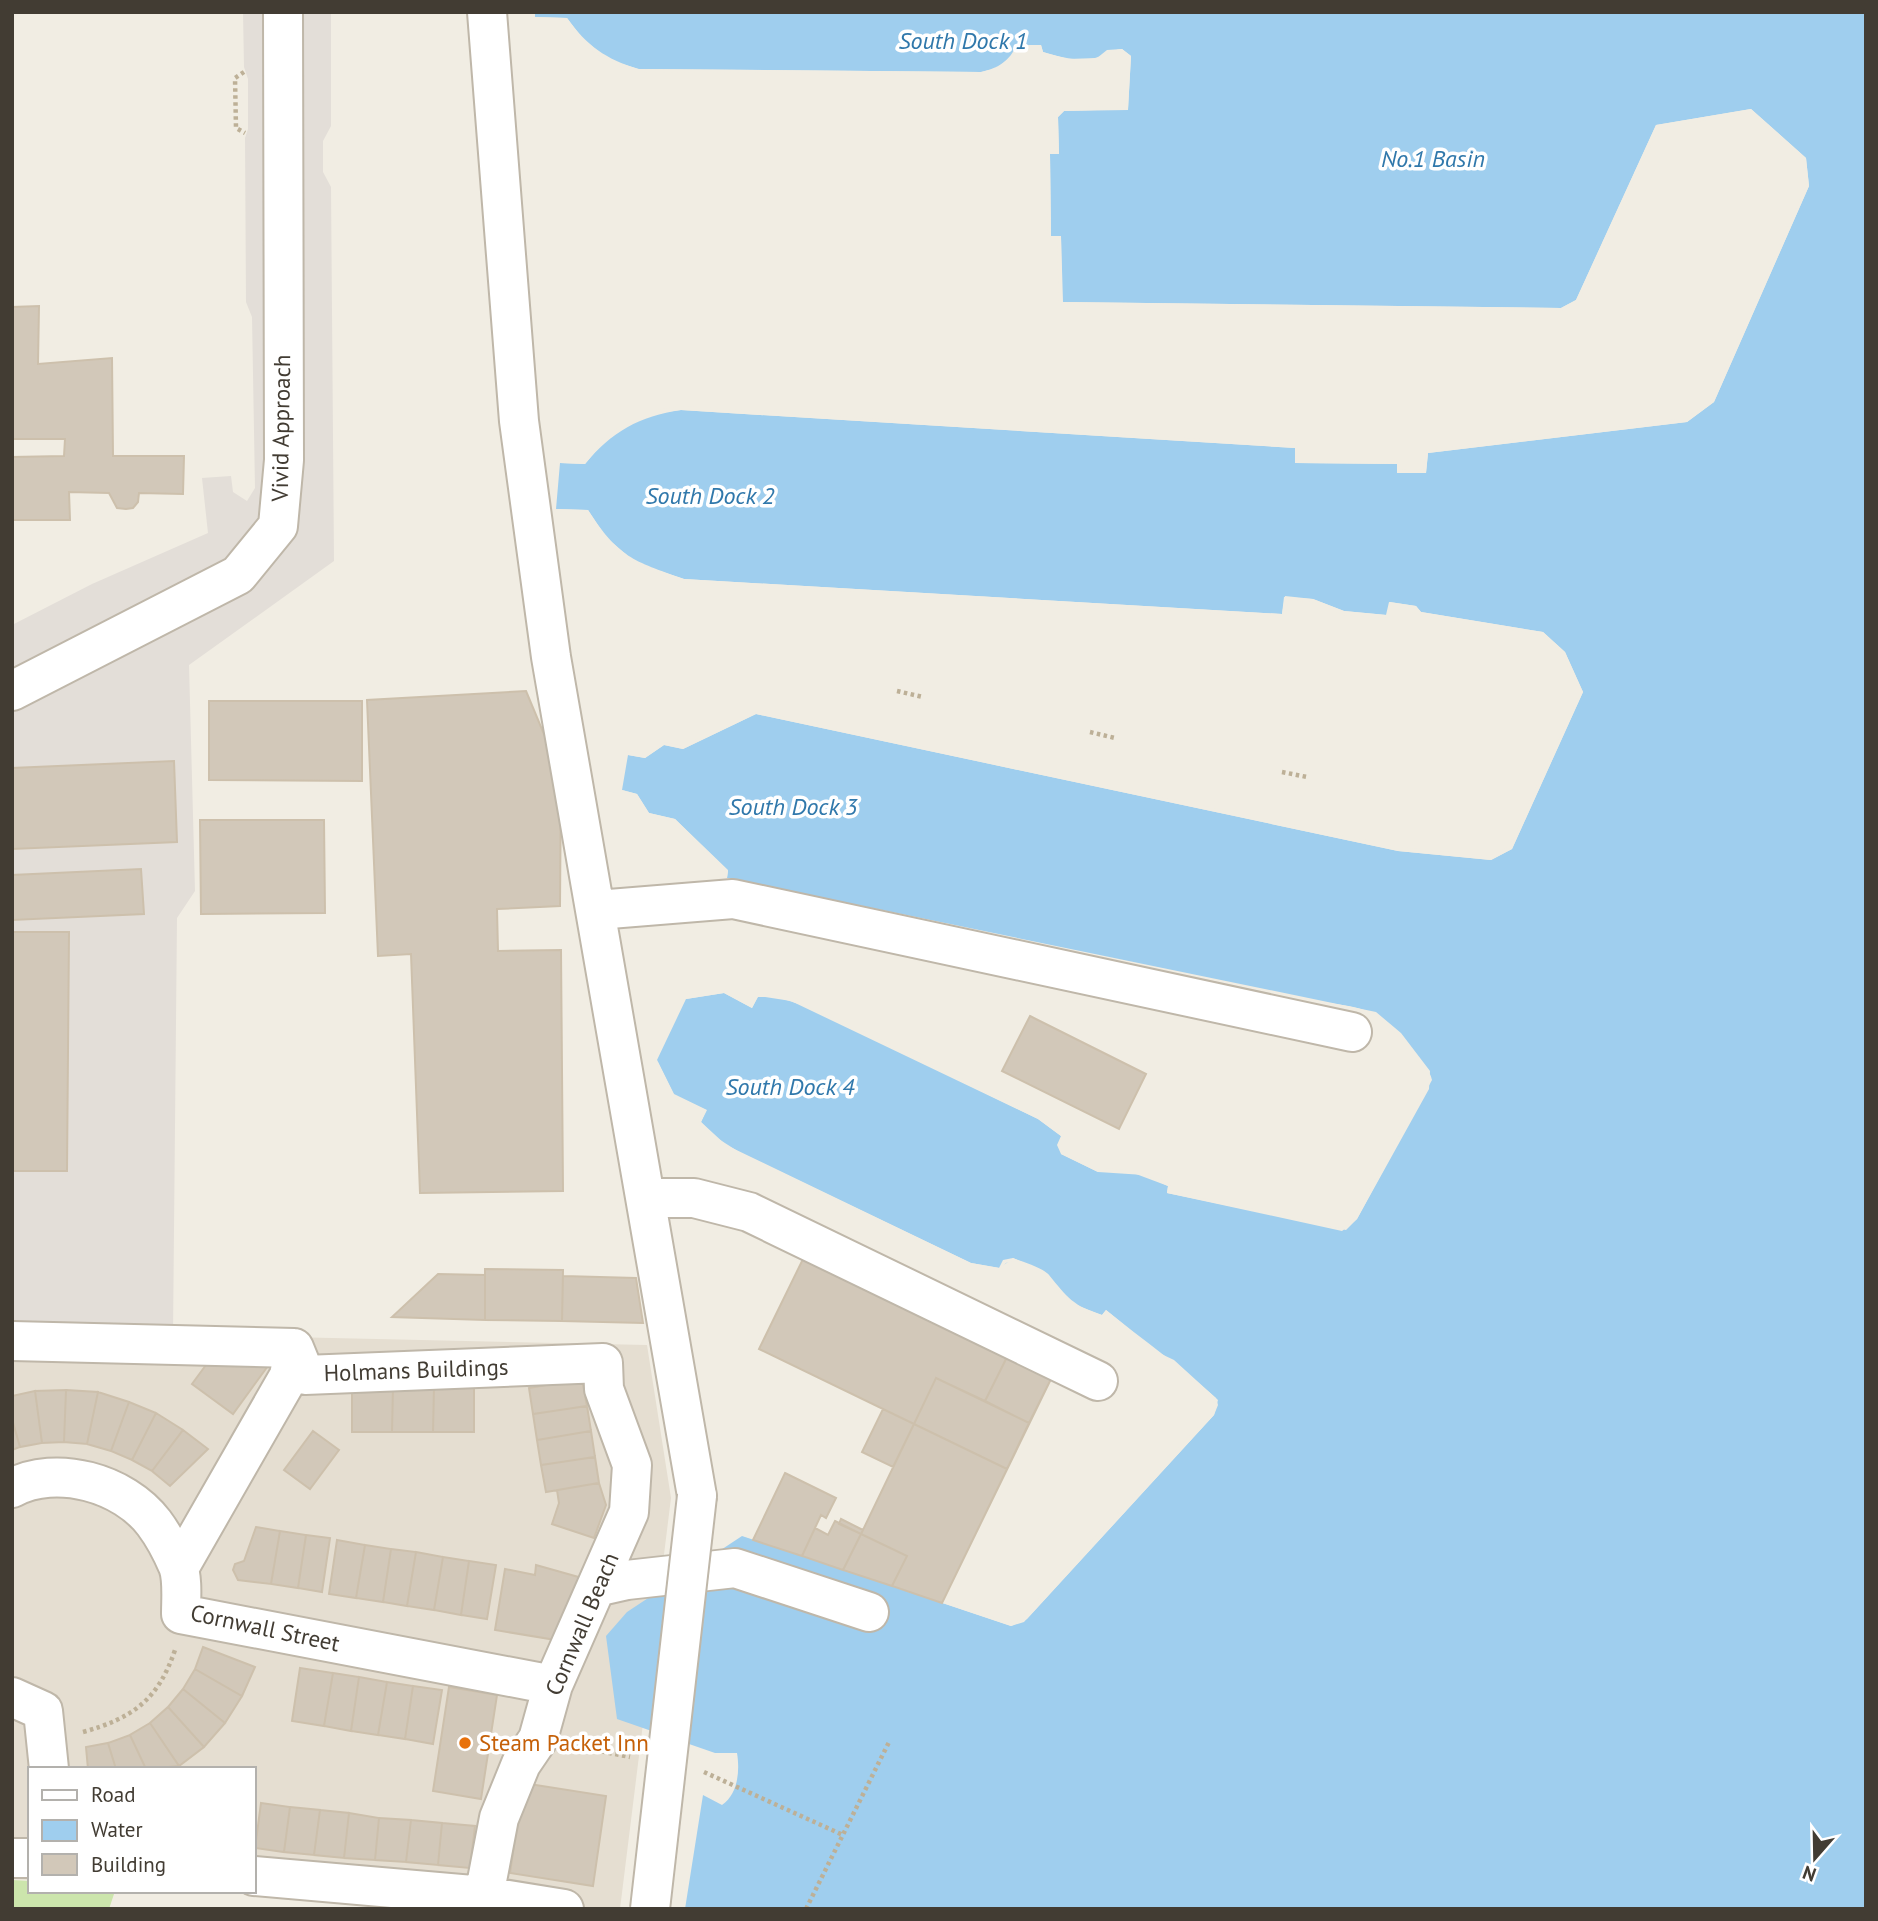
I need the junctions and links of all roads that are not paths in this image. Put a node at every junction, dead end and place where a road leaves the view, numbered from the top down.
1 (283, 12) edge
2 (487, 12) edge
3 (12, 691) edge
4 (597, 910) junction
5 (1352, 1032) dead end
6 (646, 1198) junction
7 (12, 1341) edge
8 (294, 1348) junction
9 (1098, 1381) dead end
10 (604, 1389) joint
11 (12, 1488) edge
12 (179, 1568) junction
13 (596, 1587) junction
14 (870, 1612) dead end
15 (553, 1685) junction
16 (12, 1698) edge
17 (48, 1754) edge
18 (256, 1876) edge
19 (484, 1896) junction
20 (564, 1909) edge
21 (650, 1909) edge

1 - 3 street, Vivid Approach
2 - 4 street
4 - 5 street
4 - 6 street
6 - 9 street
6 - 21 street, bridge
7 - 8 street, Holmans Buildings
8 - 10 street, Holmans Buildings
8 - 12 street
10 - 13 street, Cornwall Beach
11 - 12 street, Cornwall Street
12 - 15 street, Cornwall Street
13 - 14 street
13 - 15 street, Cornwall Beach
15 - 19 street, Cornwall Beach
16 - 17 street
18 - 19 street
19 - 20 street

